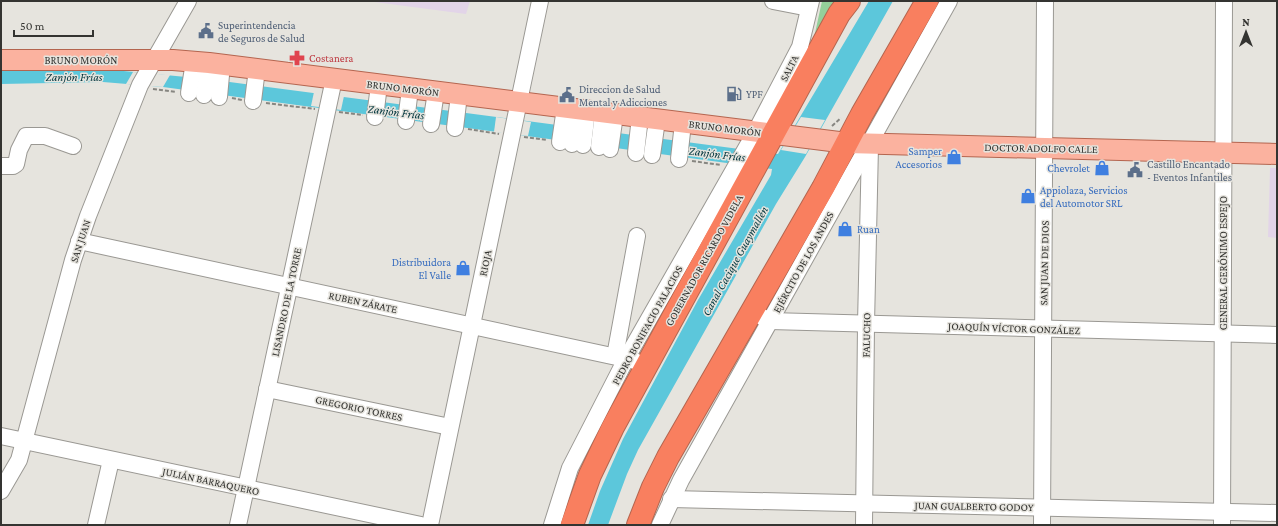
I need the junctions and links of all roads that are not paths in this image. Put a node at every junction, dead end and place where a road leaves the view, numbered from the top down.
1 (188, 1) edge
2 (540, 1) edge
3 (773, 1) edge
4 (911, 1) edge
5 (926, 1) edge
6 (950, 1) edge
7 (1045, 1) edge
8 (1224, 1) edge
9 (810, 4) edge
10 (844, 6) edge
11 (1, 60) edge
12 (888, 67) junction
13 (147, 73) junction
14 (330, 94) junction
15 (515, 119) junction
16 (847, 143) junction
17 (870, 144) junction
18 (73, 146) dead end
19 (771, 146) junction
20 (1045, 148) junction
21 (1223, 152) junction
22 (1277, 154) edge
23 (1, 166) edge
24 (637, 236) dead end
25 (79, 241) junction
26 (289, 286) junction
27 (761, 317) junction
28 (866, 324) junction
29 (472, 325) junction
30 (1043, 329) junction
31 (1223, 334) junction
32 (1277, 335) edge
33 (629, 359) junction
34 (267, 389) junction
35 (450, 427) junction
36 (1, 436) edge
37 (24, 441) junction
38 (111, 460) junction
39 (246, 488) junction
40 (1, 491) edge
41 (671, 499) junction
42 (865, 503) junction
43 (1042, 507) junction
44 (1277, 513) edge
45 (1222, 518) edge
46 (96, 525) edge
47 (238, 525) edge
48 (421, 525) edge
49 (430, 525) edge
50 (552, 525) edge
51 (572, 525) edge
52 (638, 525) edge
53 (660, 525) edge
54 (864, 525) edge
55 (1042, 525) edge

1 - 13 street, SAN JUAN
2 - 15 street, RIOJA
3 - 9 street
4 - 12 highway
5 - 12 highway
6 - 17 street, EJÉRCITO DE LOS ANDES
7 - 20 street, SAN JUAN DE DIOS
8 - 21 street, GENERAL GERÓNIMO ESPEJO
9 - 19 street, SALTA
10 - 19 highway, GOBERNADOR RICARDO VIDELA
11 - 13 main road, BRUNO MORÓN
12 - 16 highway
13 - 14 main road, BRUNO MORÓN
13 - 25 street, SAN JUAN
14 - 15 main road, BRUNO MORÓN
14 - 26 street, LISANDRO DE LA TORRE
15 - 19 main road, BRUNO MORÓN
15 - 29 street, RIOJA
16 - 17 main road, DOCTOR ADOLFO CALLE
16 - 19 main road, DOCTOR ADOLFO CALLE
16 - 27 highway
17 - 20 main road, DOCTOR ADOLFO CALLE
17 - 27 street, EJÉRCITO DE LOS ANDES
17 - 28 street, FALUCHO
18 - 23 street
19 - 33 highway, GOBERNADOR RICARDO VIDELA
20 - 21 main road, DOCTOR ADOLFO CALLE
20 - 30 street, SAN JUAN DE DIOS
21 - 22 main road, DOCTOR ADOLFO CALLE
21 - 31 street, GENERAL GERÓNIMO ESPEJO
24 - 33 street, PEDRO BONIFACIO PALACIOS
25 - 26 street, RUBEN ZÁRATE
25 - 37 street, SAN JUAN
26 - 29 street, RUBEN ZÁRATE
26 - 34 street, LISANDRO DE LA TORRE
27 - 28 street, JOAQUÍN VÍCTOR GONZÁLEZ
27 - 41 street, EJÉRCITO DE LOS ANDES
27 - 52 highway
28 - 30 street, JOAQUÍN VÍCTOR GONZÁLEZ
28 - 42 street, FALUCHO
29 - 33 street, RUBEN ZÁRATE
29 - 35 street, RIOJA
30 - 31 street, JOAQUÍN VÍCTOR GONZÁLEZ
30 - 43 street, SAN JUAN DE DIOS
31 - 32 street, JOAQUÍN VÍCTOR GONZÁLEZ
31 - 45 street, GENERAL GERÓNIMO ESPEJO
33 - 50 street, PEDRO BONIFACIO PALACIOS
33 - 51 highway, GOBERNADOR RICARDO VIDELA
34 - 35 street, GREGORIO TORRES
34 - 39 street, LISANDRO DE LA TORRE
35 - 49 street, RIOJA
36 - 37 street, JULIÁN BARRAQUERO
37 - 38 street, JULIÁN BARRAQUERO
37 - 40 street, SAN JUAN
38 - 39 street, JULIÁN BARRAQUERO
38 - 46 street
39 - 47 street, LISANDRO DE LA TORRE
39 - 48 street, JULIÁN BARRAQUERO
41 - 42 street, JUAN GUALBERTO GODOY
41 - 53 street, EJÉRCITO DE LOS ANDES
42 - 43 street, JUAN GUALBERTO GODOY
42 - 54 street, FALUCHO
43 - 45 street, JUAN GUALBERTO GODOY
43 - 55 street, SAN JUAN DE DIOS
44 - 45 street, JUAN GUALBERTO GODOY

